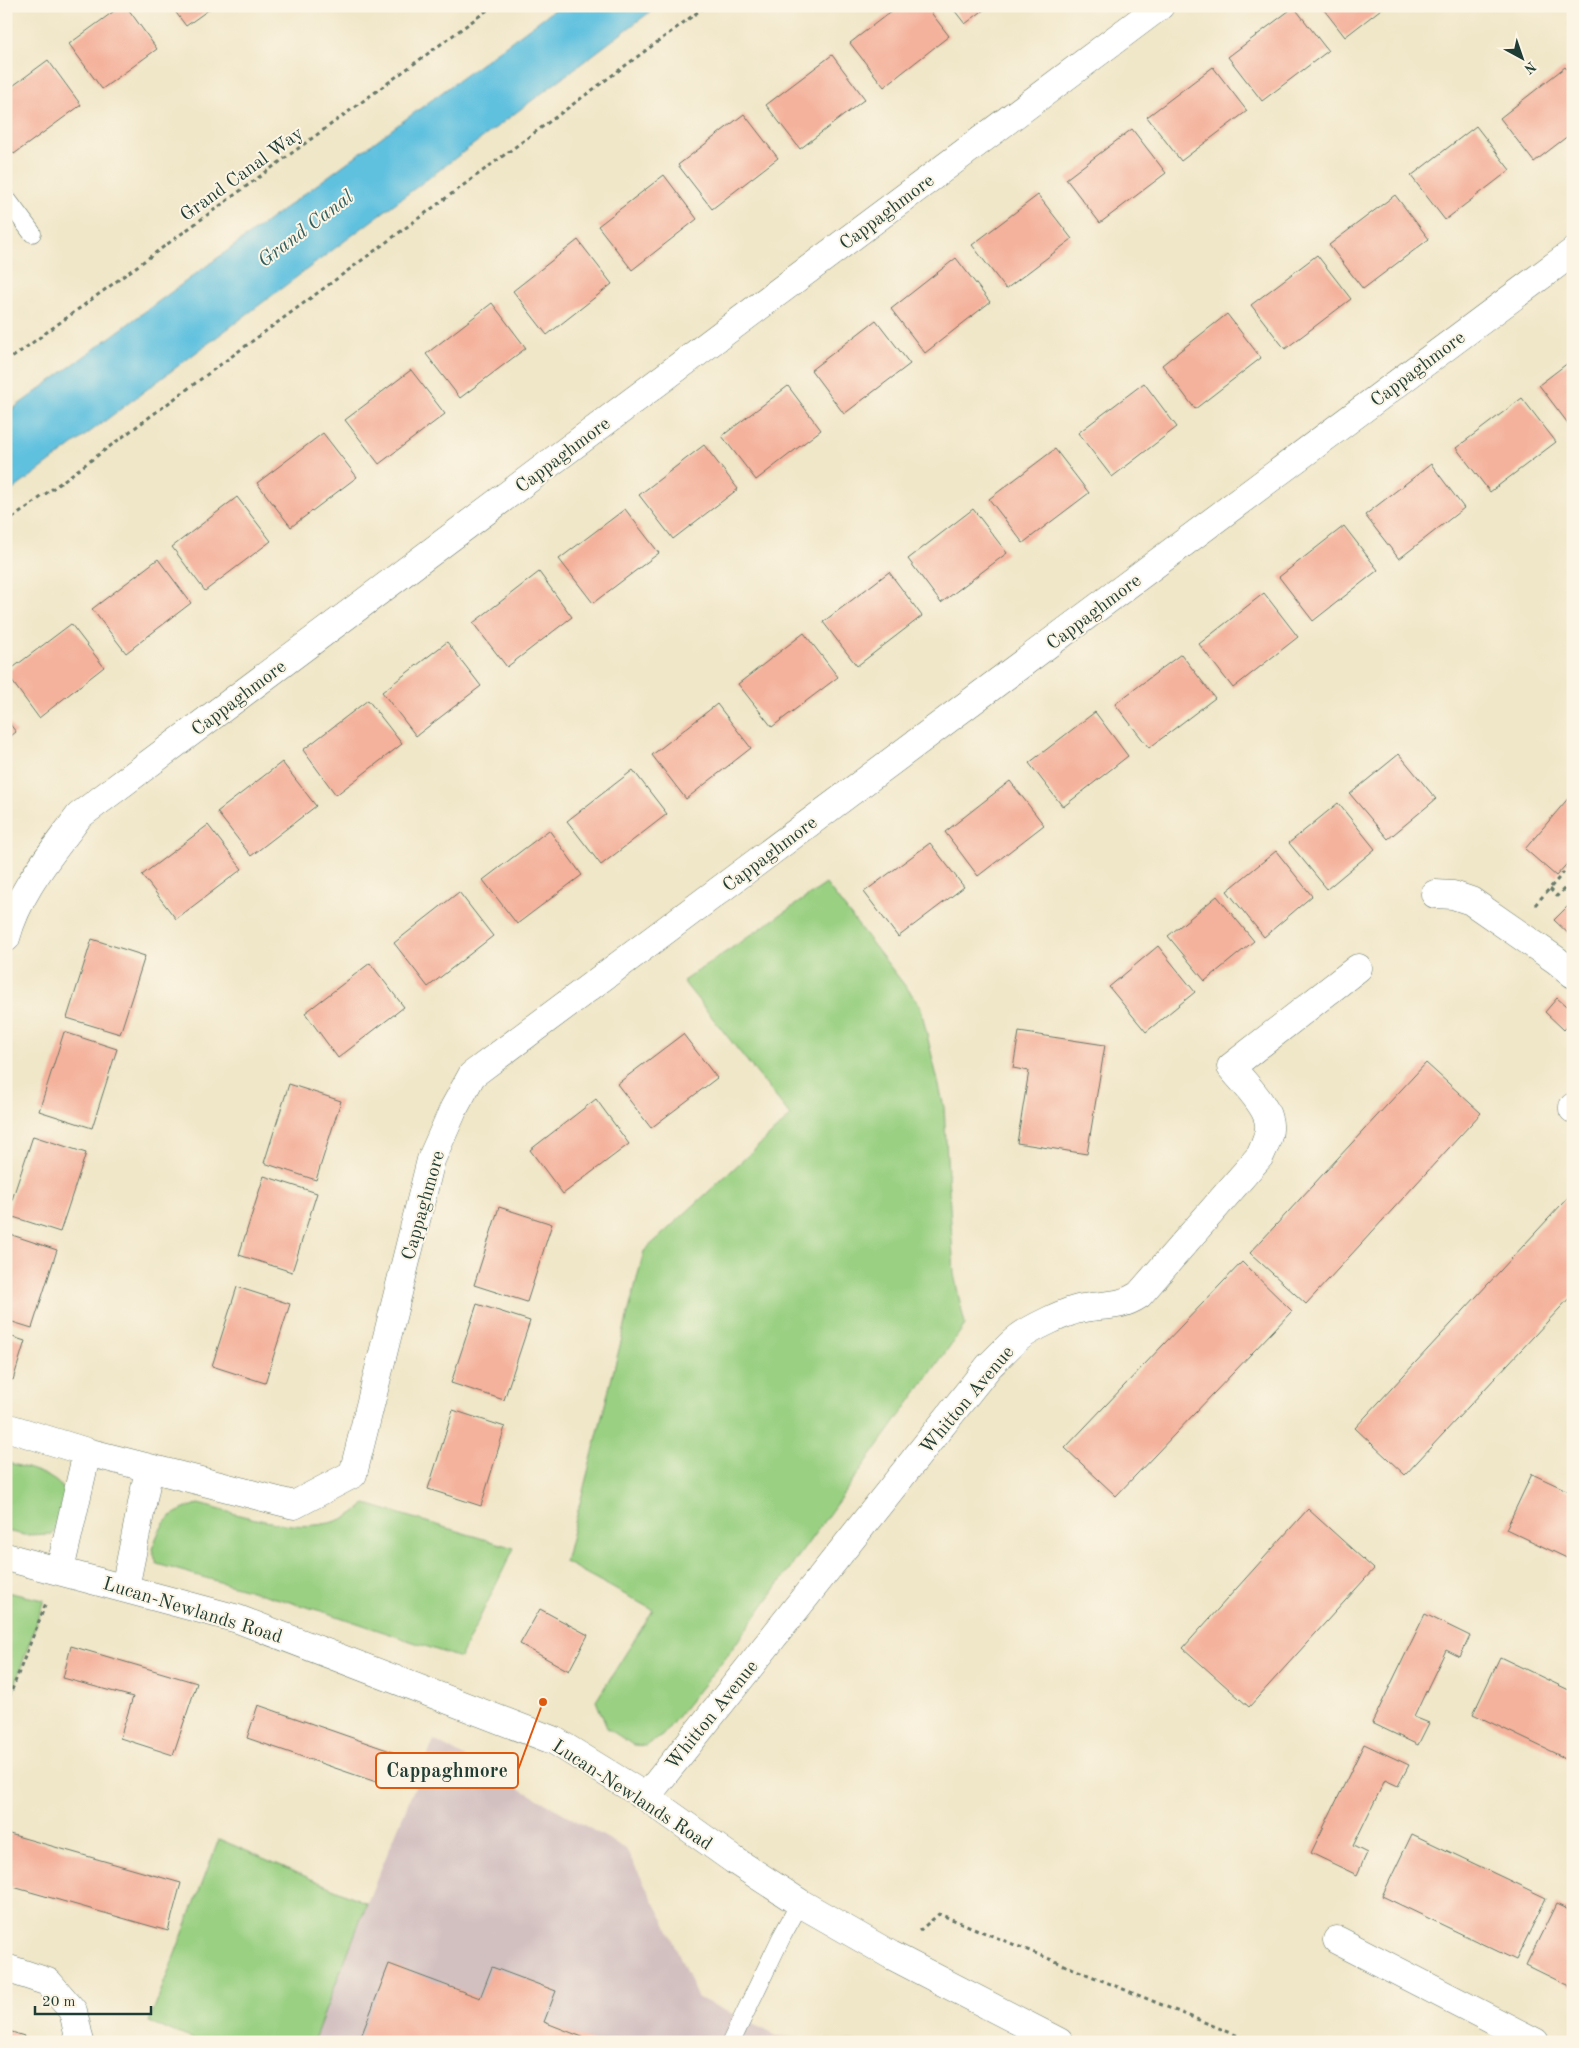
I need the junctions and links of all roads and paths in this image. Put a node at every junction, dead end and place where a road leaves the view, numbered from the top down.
1 (493, 6) edge
2 (706, 6) edge
3 (1160, 6) edge
4 (6, 198) edge
5 (32, 233) dead end
6 (1573, 252) edge
7 (6, 362) edge
8 (6, 523) edge
9 (1573, 862) edge
10 (1573, 880) edge
11 (1550, 889) junction
12 (1435, 894) dead end
13 (1512, 930) junction
14 (6, 938) edge
15 (1358, 968) dead end
16 (1573, 974) edge
17 (6, 1426) edge
18 (88, 1452) junction
19 (149, 1469) junction
20 (6, 1557) edge
21 (60, 1570) junction
22 (125, 1588) junction
23 (48, 1595) dead end
24 (6, 1705) edge
25 (646, 1797) junction
26 (800, 1903) junction
27 (1337, 1940) dead end
28 (891, 1955) junction
29 (6, 1968) edge
30 (80, 2042) edge
31 (731, 2042) edge
32 (1059, 2042) edge
33 (1253, 2042) edge
34 (1535, 2042) edge

1 - 7 path, Grand Canal Way
2 - 8 path
3 - 14 street, Cappaghmore
4 - 5 lane
6 - 19 street, Cappaghmore
9 - 11 path
10 - 11 path
11 - 13 path
12 - 13 street
13 - 16 street
15 - 25 street, Whitton Avenue
17 - 18 street, Cappaghmore
18 - 19 street, Cappaghmore
18 - 21 street
19 - 22 street
20 - 21 street, Lucan-Newlands Road
21 - 22 street, Lucan-Newlands Road
22 - 25 street, Lucan-Newlands Road
23 - 24 path
25 - 26 street, Lucan-Newlands Road
26 - 28 street, Lucan-Newlands Road
26 - 31 lane
27 - 34 street
28 - 32 street, Lucan-Newlands Road
28 - 33 path
29 - 30 street

